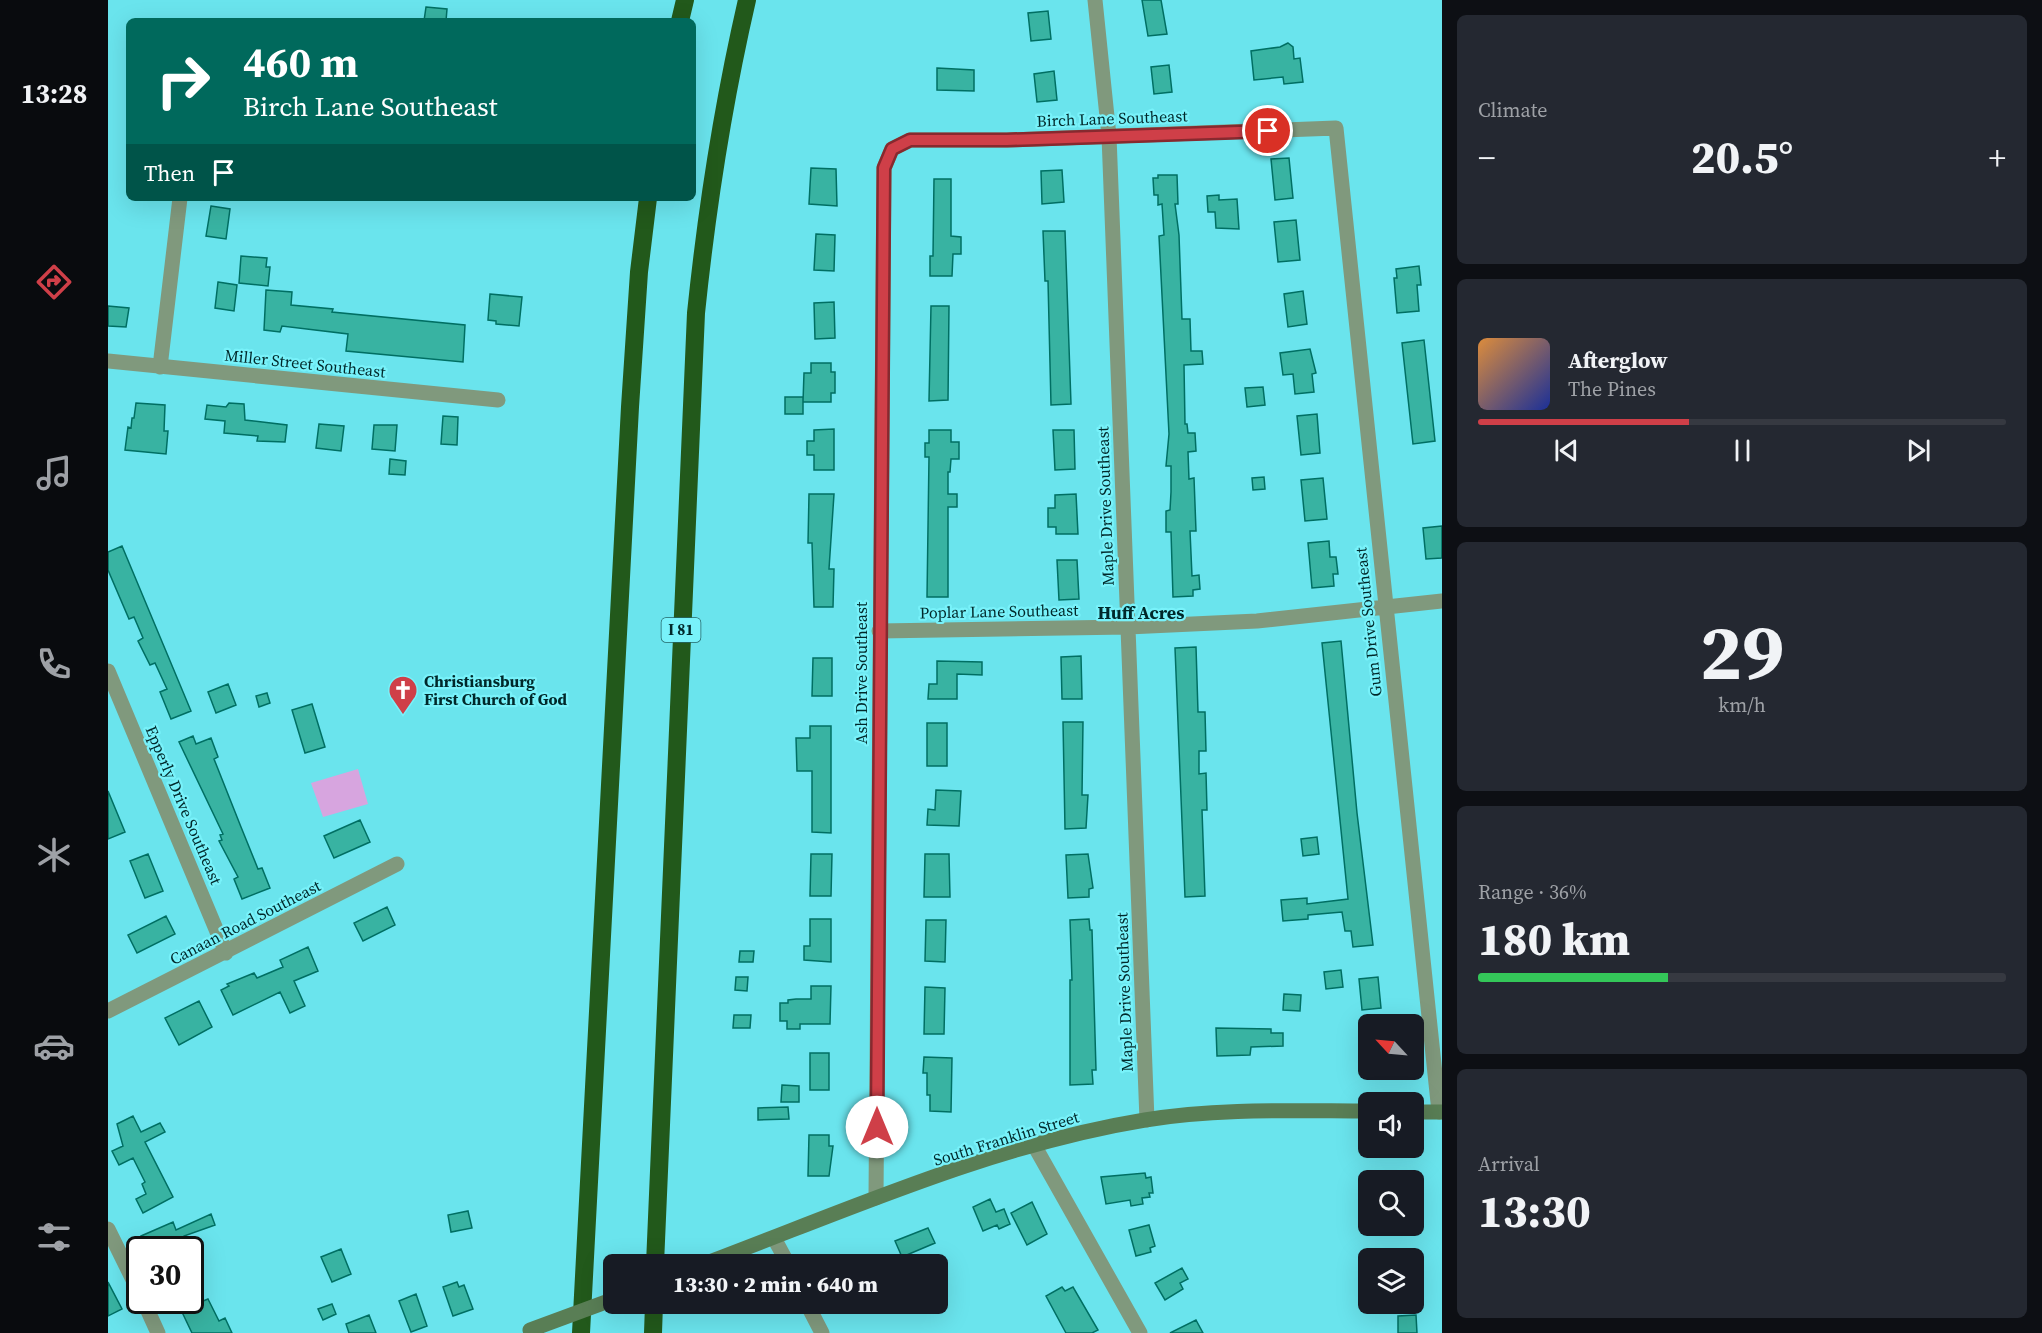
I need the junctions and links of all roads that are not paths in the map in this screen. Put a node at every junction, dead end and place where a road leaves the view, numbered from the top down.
1 (685, 0) edge
2 (747, 0) edge
3 (1095, 0) edge
4 (681, 18) edge
5 (1336, 128) joint
6 (1109, 136) junction
7 (892, 149) joint
8 (180, 201) edge
9 (648, 201) edge
10 (108, 361) edge
11 (160, 367) junction
12 (498, 400) dead end
13 (1442, 601) edge
14 (1385, 607) junction
15 (1128, 627) junction
16 (879, 631) junction
17 (108, 671) edge
18 (397, 864) dead end
19 (226, 953) junction
20 (108, 1011) edge
21 (1358, 1111) edge
22 (1424, 1112) edge
23 (1440, 1112) edge
24 (1147, 1120) junction
25 (1034, 1145) junction
26 (876, 1198) junction
27 (108, 1230) edge
28 (774, 1238) junction
29 (655, 1254) edge
30 (732, 1254) edge
31 (783, 1254) edge
32 (126, 1266) edge
33 (603, 1303) edge
34 (149, 1314) edge
35 (654, 1314) edge
36 (812, 1314) edge
37 (526, 1332) edge
38 (158, 1333) edge
39 (581, 1333) edge
40 (653, 1333) edge
41 (822, 1333) edge
42 (1140, 1333) edge

1 - 4 highway
2 - 29 highway, I 81
3 - 6 street, Maple Drive Southeast
5 - 6 street, Birch Lane Southeast
5 - 14 street, Gum Drive Southeast
6 - 7 street, Birch Lane Southeast
6 - 15 street, Maple Drive Southeast
7 - 16 street, Ash Drive Southeast
8 - 11 street
9 - 39 highway
10 - 11 street, Miller Street Southeast
11 - 12 street, Miller Street Southeast
13 - 14 street, Poplar Lane Southeast
14 - 15 street, Poplar Lane Southeast
14 - 23 street, Gum Drive Southeast
15 - 16 street, Poplar Lane Southeast
15 - 24 street, Maple Drive Southeast
16 - 26 street, Ash Drive Southeast
17 - 19 street, Epperly Drive Southeast
18 - 19 street, Canaan Road Southeast
19 - 20 street, Canaan Road Southeast
21 - 24 main road, South Franklin Street
22 - 23 main road
24 - 25 main road, South Franklin Street
25 - 26 main road, South Franklin Street
25 - 42 street
26 - 28 main road, South Franklin Street
27 - 32 street
28 - 30 main road, South Franklin Street
28 - 31 street
33 - 37 main road, bridge
34 - 38 street
35 - 40 highway
36 - 41 street

